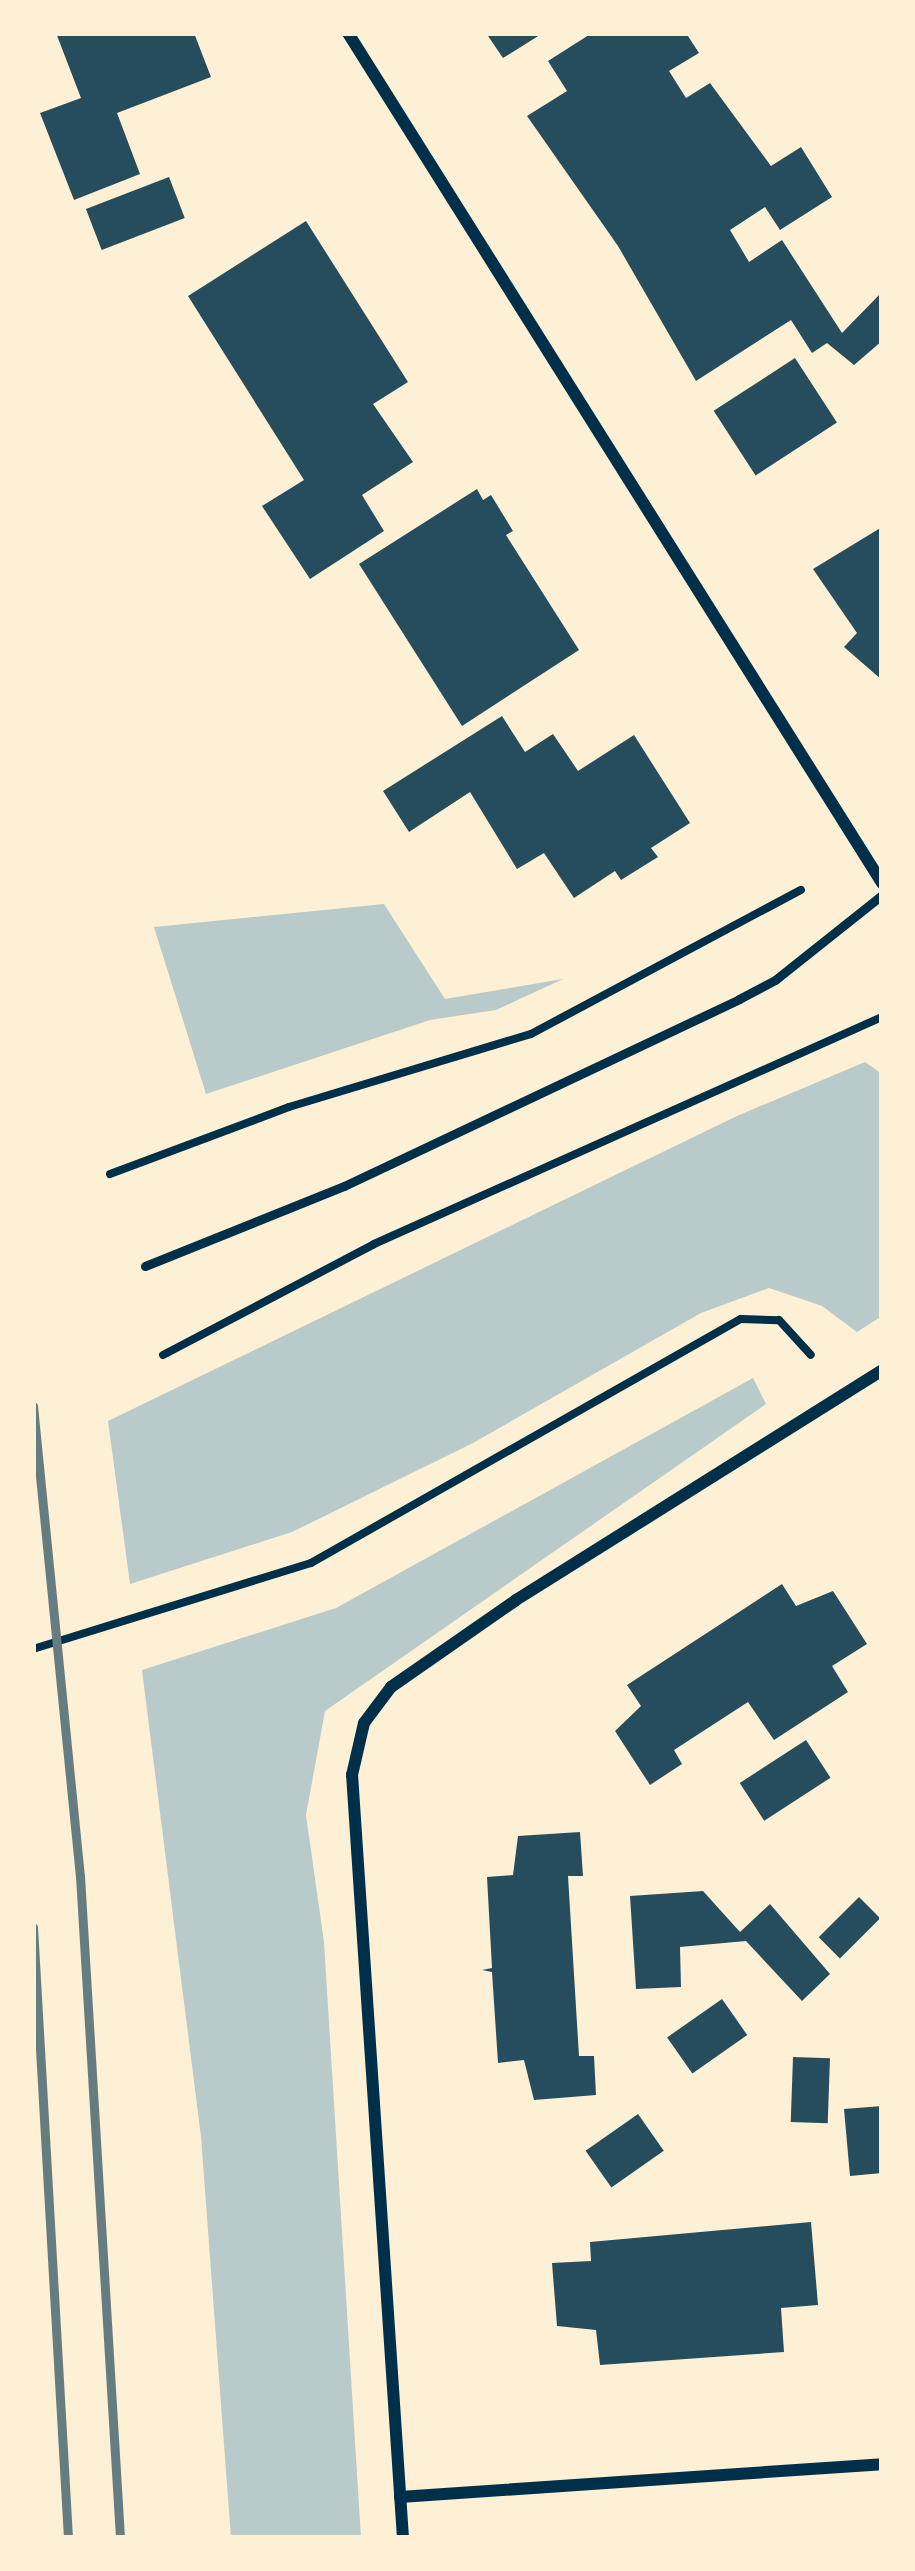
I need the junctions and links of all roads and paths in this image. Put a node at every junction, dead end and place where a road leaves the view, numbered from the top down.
1 (347, 33) edge
2 (864, 853) junction
3 (882, 883) edge
4 (882, 895) edge
5 (882, 1017) edge
6 (110, 1174) dead end
7 (145, 1266) dead end
8 (164, 1355) dead end
9 (882, 1370) edge
10 (838, 1397) junction
11 (33, 1649) edge
12 (882, 2464) edge
13 (400, 2497) junction
14 (403, 2538) edge

1 - 2 street
2 - 3 street
2 - 6 path
4 - 7 lane
5 - 8 path
9 - 10 street
10 - 11 path
10 - 13 street
12 - 13 street
13 - 14 street

